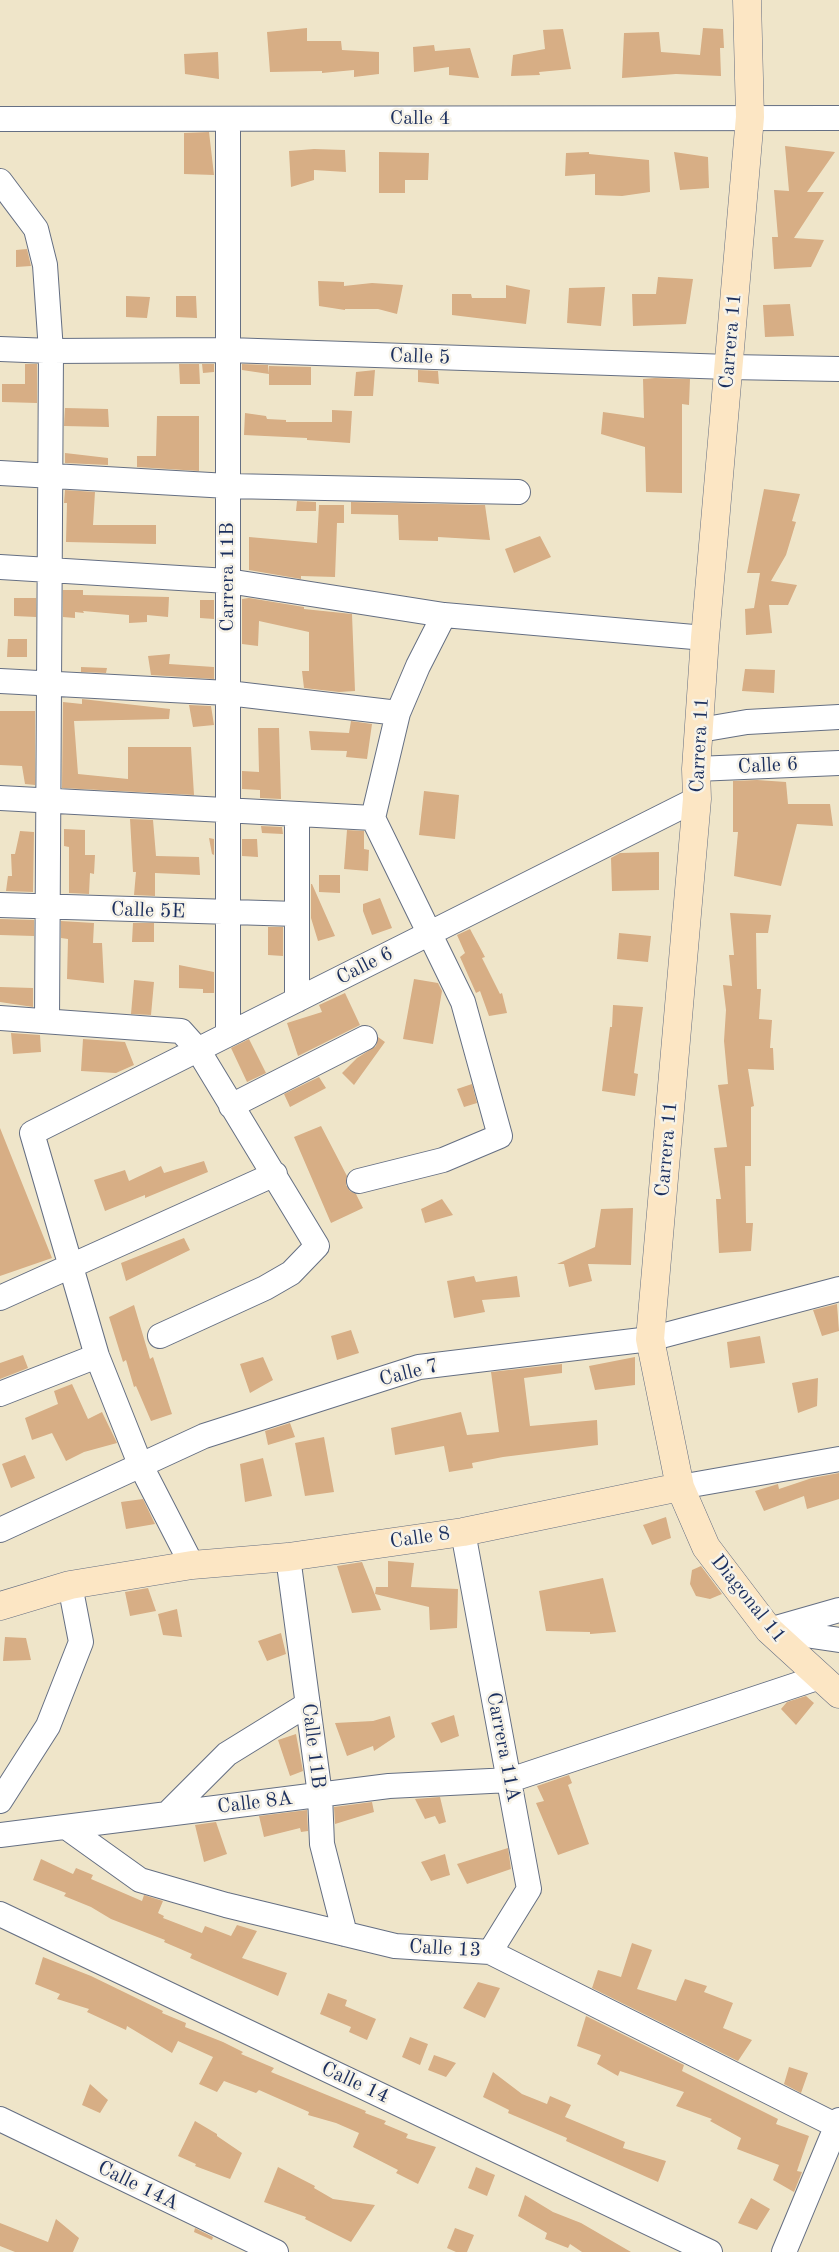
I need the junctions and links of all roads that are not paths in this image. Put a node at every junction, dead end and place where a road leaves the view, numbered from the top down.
1 (747, 0) edge
2 (750, 117) junction
3 (0, 118) edge
4 (839, 118) edge
5 (228, 120) junction
6 (0, 181) edge
7 (0, 349) edge
8 (228, 350) junction
9 (50, 351) junction
10 (729, 367) junction
11 (839, 369) edge
12 (0, 473) edge
13 (49, 477) junction
14 (228, 486) junction
15 (518, 492) dead end
16 (0, 567) edge
17 (50, 570) junction
18 (228, 581) junction
19 (444, 615) junction
20 (705, 638) junction
21 (0, 681) edge
22 (49, 684) junction
23 (228, 692) junction
24 (398, 713) junction
25 (839, 717) edge
26 (700, 730) junction
27 (839, 763) edge
28 (696, 769) junction
29 (0, 798) edge
30 (697, 799) junction
31 (48, 801) junction
32 (228, 811) junction
33 (297, 814) junction
34 (373, 818) junction
35 (0, 905) edge
36 (48, 908) junction
37 (228, 913) junction
38 (297, 914) junction
39 (429, 934) junction
40 (297, 1000) junction
41 (0, 1018) edge
42 (47, 1020) junction
43 (228, 1034) junction
44 (365, 1038) dead end
45 (198, 1050) junction
46 (231, 1106) junction
47 (275, 1174) junction
48 (359, 1181) dead end
49 (70, 1267) junction
50 (839, 1289) edge
51 (0, 1298) edge
52 (160, 1336) dead end
53 (650, 1339) junction
54 (97, 1356) junction
55 (0, 1394) edge
56 (839, 1459) edge
57 (140, 1464) junction
58 (680, 1487) junction
59 (0, 1530) edge
60 (463, 1532) junction
61 (288, 1556) junction
62 (192, 1566) junction
63 (70, 1585) junction
64 (0, 1606) edge
65 (839, 1610) edge
66 (768, 1630) junction
67 (839, 1640) edge
68 (829, 1685) edge
69 (308, 1704) junction
70 (510, 1780) junction
71 (320, 1795) junction
72 (0, 1801) edge
73 (167, 1814) junction
74 (66, 1827) junction
75 (0, 1835) edge
76 (0, 1914) edge
77 (345, 1934) junction
78 (490, 1952) junction
79 (0, 2119) edge
80 (838, 2124) edge
81 (276, 2252) edge
82 (710, 2252) edge
83 (784, 2252) edge

1 - 2 street, Carrera 11
2 - 4 street, Calle 4
2 - 5 street, Calle 4
2 - 10 street, Carrera 11
3 - 5 street, Calle 4
5 - 8 street, Carrera 11B
6 - 9 street
7 - 9 street, Calle 5
8 - 9 street, Calle 5
8 - 10 street, Calle 5
8 - 14 street, Carrera 11B
9 - 13 street
10 - 11 street, Calle 5
10 - 20 street, Carrera 11
12 - 13 street
13 - 14 street
13 - 17 street
14 - 15 street
14 - 18 street, Carrera 11B
16 - 17 street
17 - 18 street
17 - 22 street
18 - 19 street
18 - 23 street, Carrera 11B
19 - 20 street
19 - 24 street
20 - 26 street, Carrera 11
21 - 22 street
22 - 23 street
22 - 31 street
23 - 24 street
23 - 32 street, Carrera 11B
24 - 34 street
25 - 26 street
26 - 28 street, Carrera 11
27 - 28 street, Calle 6
28 - 30 street, Carrera 11
29 - 31 street
30 - 39 street, Calle 6
30 - 53 street, Carrera 11
31 - 32 street
31 - 36 street
32 - 33 street
32 - 37 street, Carrera 11B
33 - 34 street
33 - 38 street
34 - 39 street
35 - 36 street, Calle 5E
36 - 37 street, Calle 5E
36 - 42 street
37 - 38 street, Calle 5E
37 - 43 street, Carrera 11B
38 - 40 street
39 - 40 street, Calle 6
39 - 48 street
40 - 43 street, Calle 6
41 - 42 street
42 - 45 street
43 - 45 street, Calle 6
44 - 46 street
45 - 46 street
45 - 49 street, Calle 6
46 - 47 street
47 - 49 street
47 - 52 street
49 - 51 street
49 - 54 street
50 - 53 street, Calle 7
53 - 57 street, Calle 7
53 - 58 street, Carrera 11
54 - 55 street
54 - 57 street
56 - 58 street, Calle 8
57 - 59 street, Calle 7
57 - 62 street
58 - 60 street, Calle 8
58 - 66 street, Diagonal 11
60 - 61 street, Calle 8
60 - 70 street, Carrera 11A
61 - 62 street, Calle 8
61 - 69 street, Calle 11B
62 - 63 street, Calle 8
63 - 64 street, Calle 8
63 - 72 street
65 - 66 street
66 - 67 street
66 - 68 street, Diagonal 11
68 - 70 street, Calle 8A
69 - 71 street, Calle 11B
69 - 73 street
70 - 71 street, Calle 8A
70 - 78 street, Carrera 11A
71 - 73 street, Calle 8A
71 - 77 street, Calle 11B
73 - 74 street, Calle 8A
74 - 75 street, Calle 8A
74 - 77 street, Calle 13
76 - 82 street, Calle 14
77 - 78 street, Calle 13
78 - 80 street, Calle 13
79 - 81 street, Calle 14A
80 - 83 street

